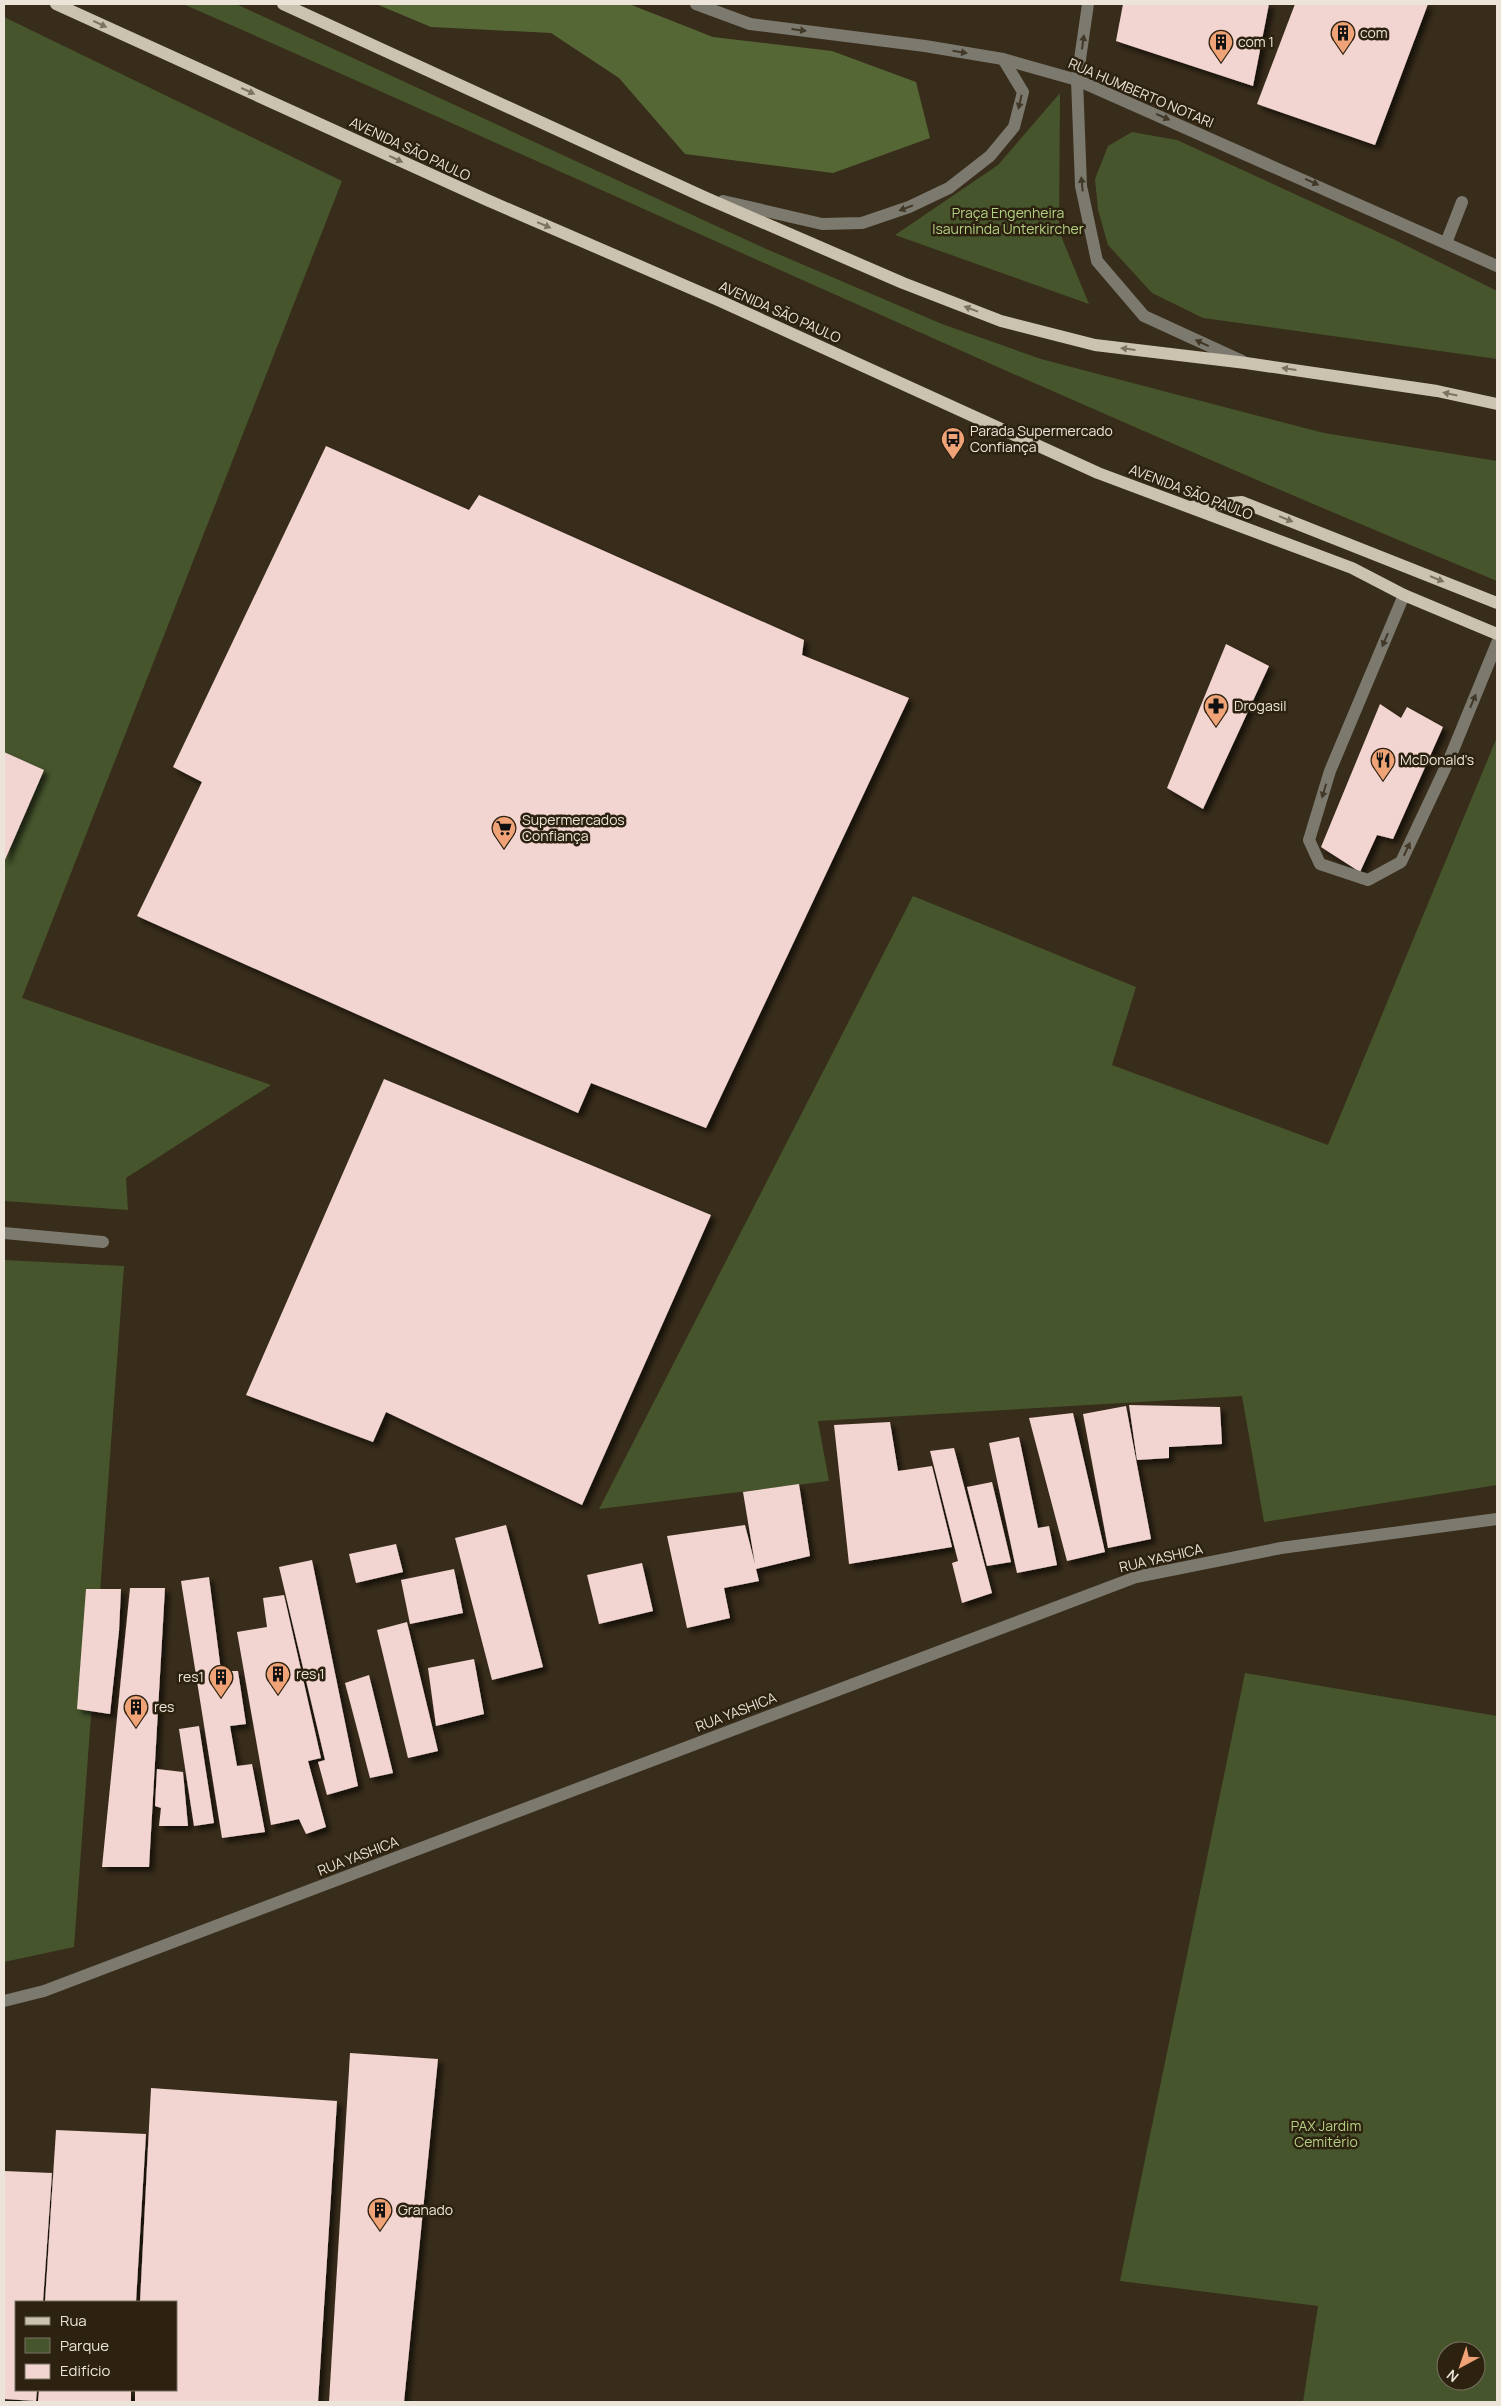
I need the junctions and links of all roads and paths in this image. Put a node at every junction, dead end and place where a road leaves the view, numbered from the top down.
1 (56, 4) edge
2 (283, 4) edge
3 (696, 4) edge
4 (1088, 4) edge
5 (1003, 59) junction
6 (1077, 80) junction
7 (704, 197) junction
8 (1462, 202) dead end
9 (1446, 243) junction
10 (1497, 266) edge
11 (1246, 363) junction
12 (1497, 404) edge
13 (1188, 507) junction
14 (1404, 595) junction
15 (1497, 603) edge
16 (1497, 634) edge
17 (1497, 643) edge
18 (4, 1233) edge
19 (103, 1242) dead end
20 (1497, 1519) edge
21 (4, 2001) edge

1 -> 13 main road, AVENIDA SÃO PAULO
2 - 7 main road
3 -> 5 street, RUA HUMBERTO NOTARI
6 -> 4 street
5 - 6 street, RUA HUMBERTO NOTARI
5 -> 7 street
6 -> 9 street, RUA HUMBERTO NOTARI
11 -> 6 street
11 -> 7 main road
8 - 9 street
9 - 10 street, RUA HUMBERTO NOTARI
12 -> 11 main road
13 - 14 main road, AVENIDA SÃO PAULO
13 -> 15 main road
14 - 16 main road, AVENIDA SÃO PAULO
14 -> 17 street
18 - 19 street
20 - 21 street, RUA YASHICA

